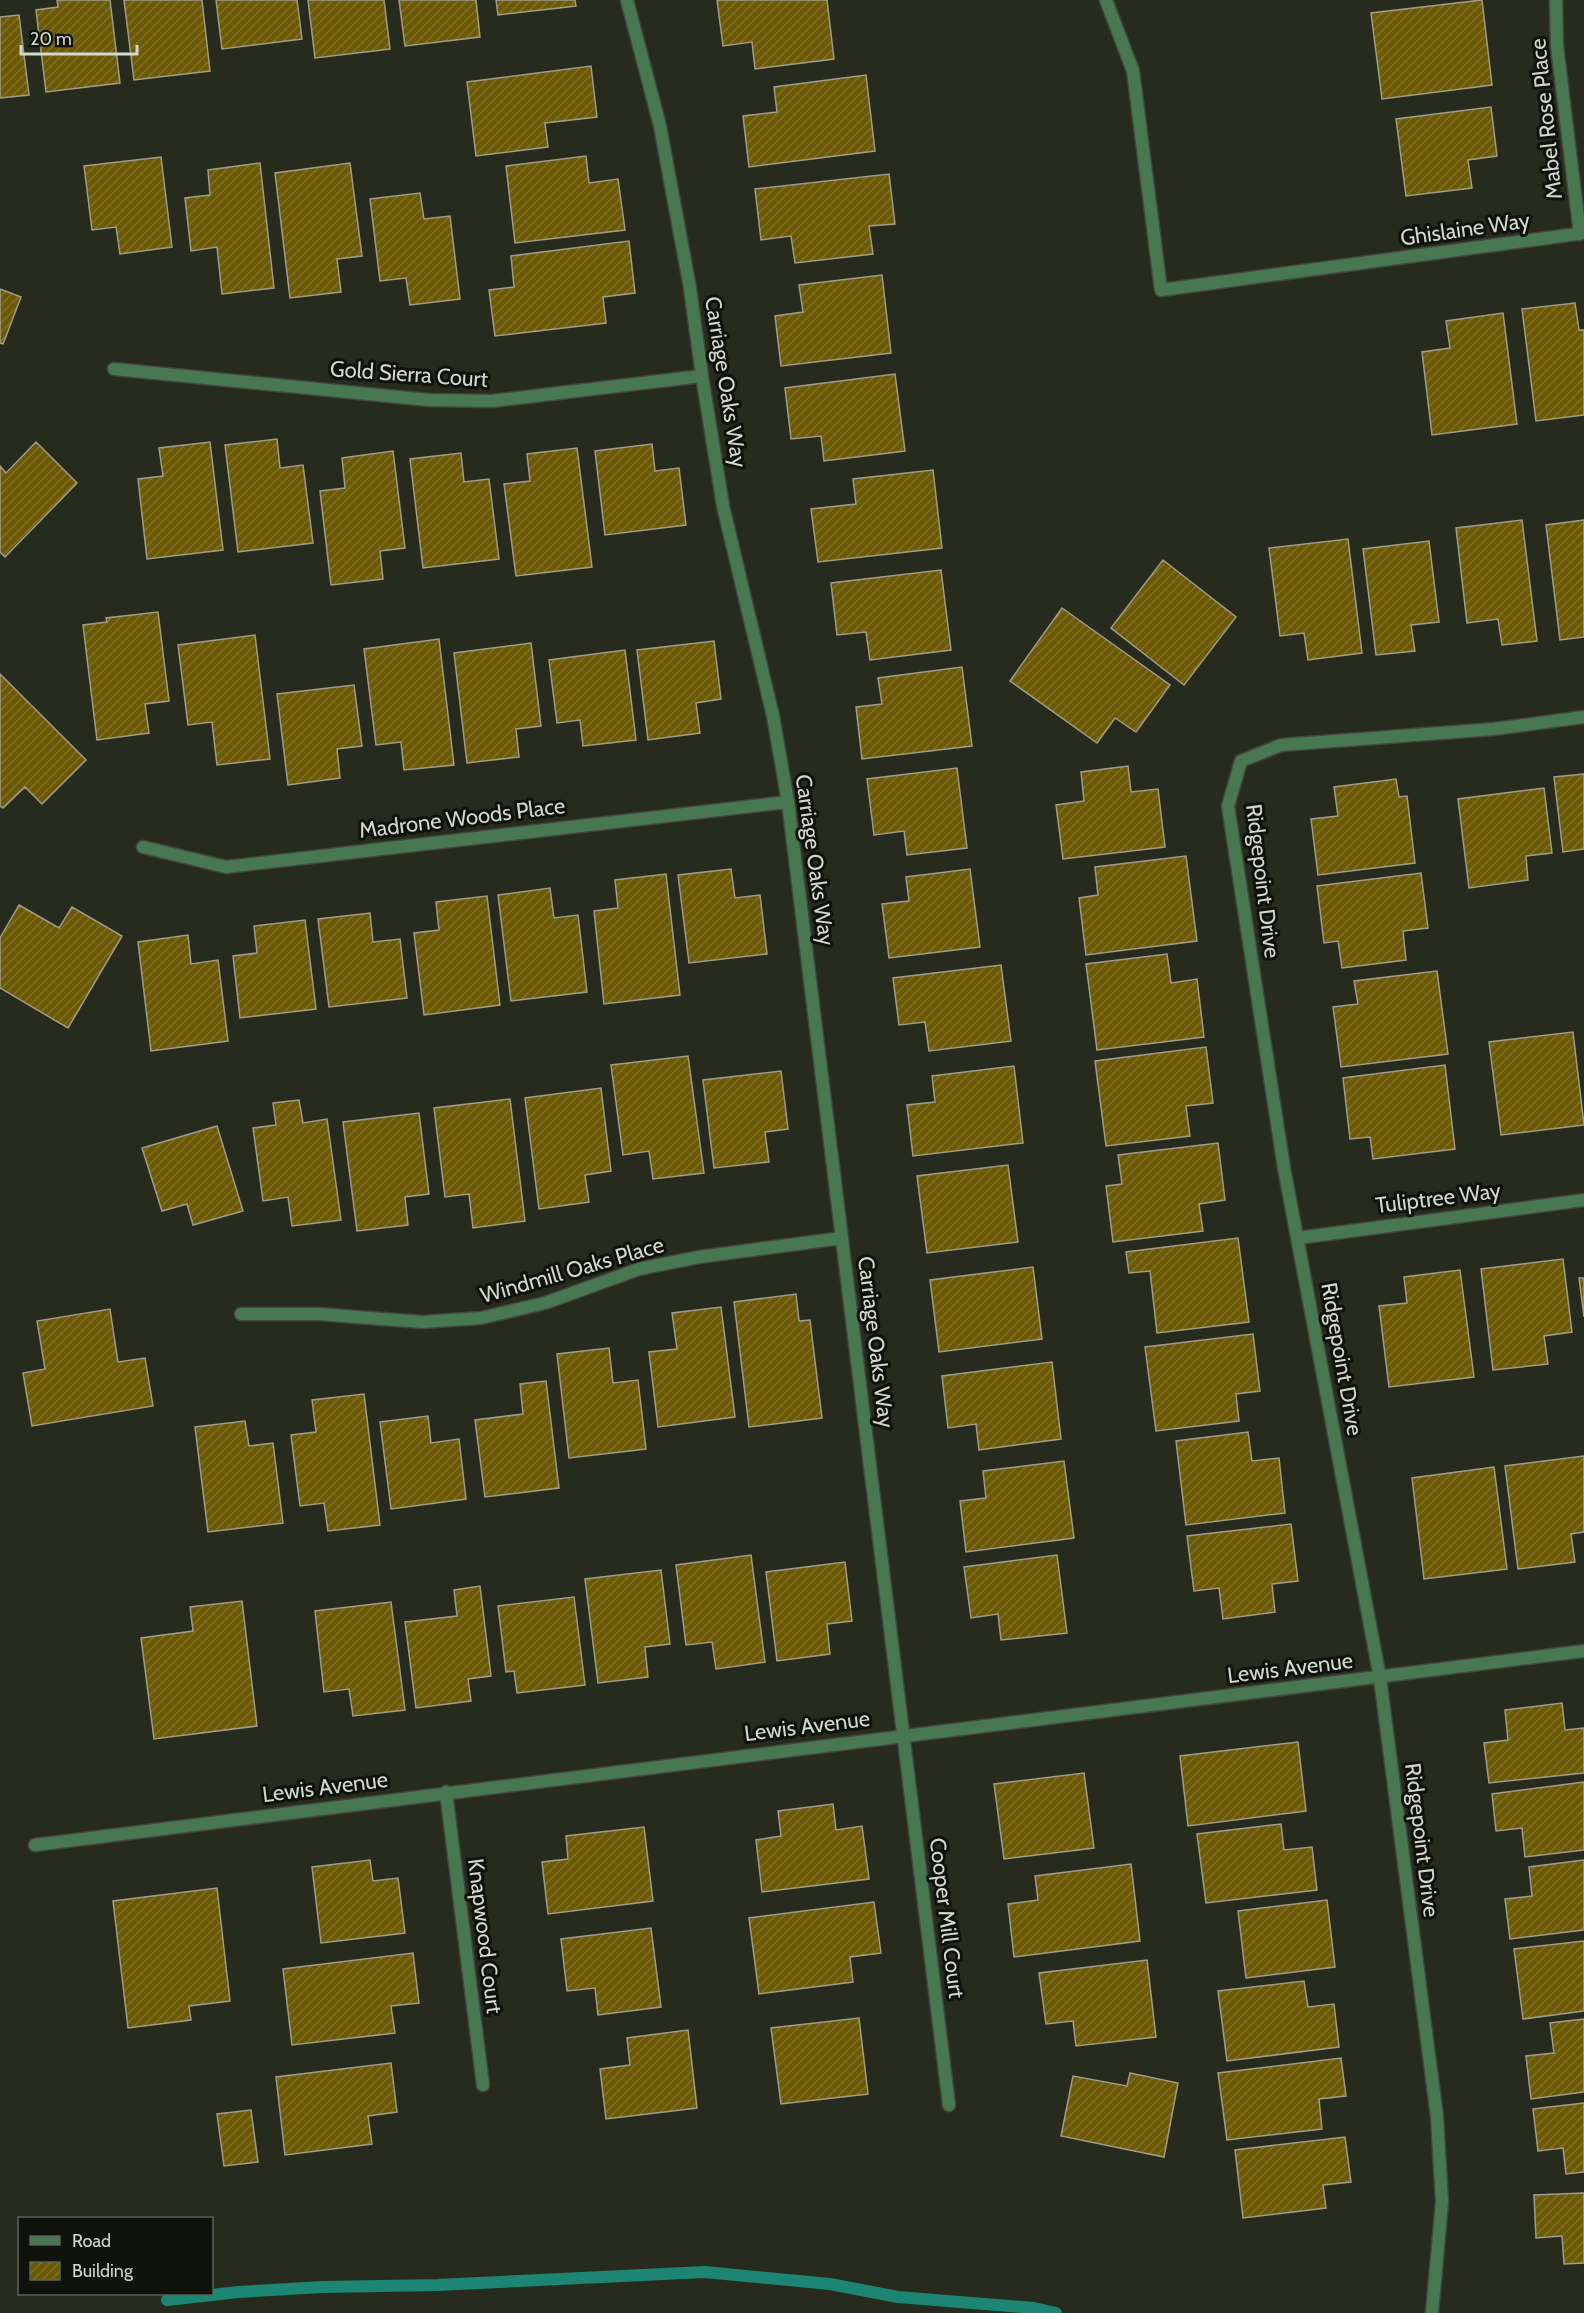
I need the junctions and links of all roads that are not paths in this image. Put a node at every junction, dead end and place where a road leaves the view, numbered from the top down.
1 (627, 0) edge
2 (1106, 0) edge
3 (1556, 0) edge
4 (1582, 234) edge
5 (114, 369) dead end
6 (702, 376) junction
7 (1584, 717) edge
8 (788, 802) junction
9 (143, 847) dead end
10 (1584, 1200) edge
11 (842, 1238) junction
12 (1298, 1238) junction
13 (241, 1314) dead end
14 (1584, 1652) edge
15 (1380, 1678) junction
16 (903, 1735) junction
17 (446, 1792) junction
18 (35, 1845) dead end
19 (483, 2085) dead end
20 (950, 2105) dead end
21 (1432, 2313) edge

1 - 6 street, Carriage Oaks Way
2 - 4 street, Ghislaine Way
3 - 4 street, Mabel Rose Place
5 - 6 street, Gold Sierra Court
6 - 8 street, Carriage Oaks Way
7 - 12 street, Ridgepoint Drive
8 - 9 street, Madrone Woods Place
8 - 11 street, Carriage Oaks Way
10 - 12 street, Tuliptree Way
11 - 13 street, Windmill Oaks Place
11 - 16 street, Carriage Oaks Way
12 - 15 street, Ridgepoint Drive
14 - 15 street, Lewis Avenue
15 - 16 street, Lewis Avenue
15 - 21 street, Ridgepoint Drive
16 - 17 street, Lewis Avenue
16 - 20 street, Cooper Mill Court
17 - 18 street, Lewis Avenue
17 - 19 street, Knapwood Court

